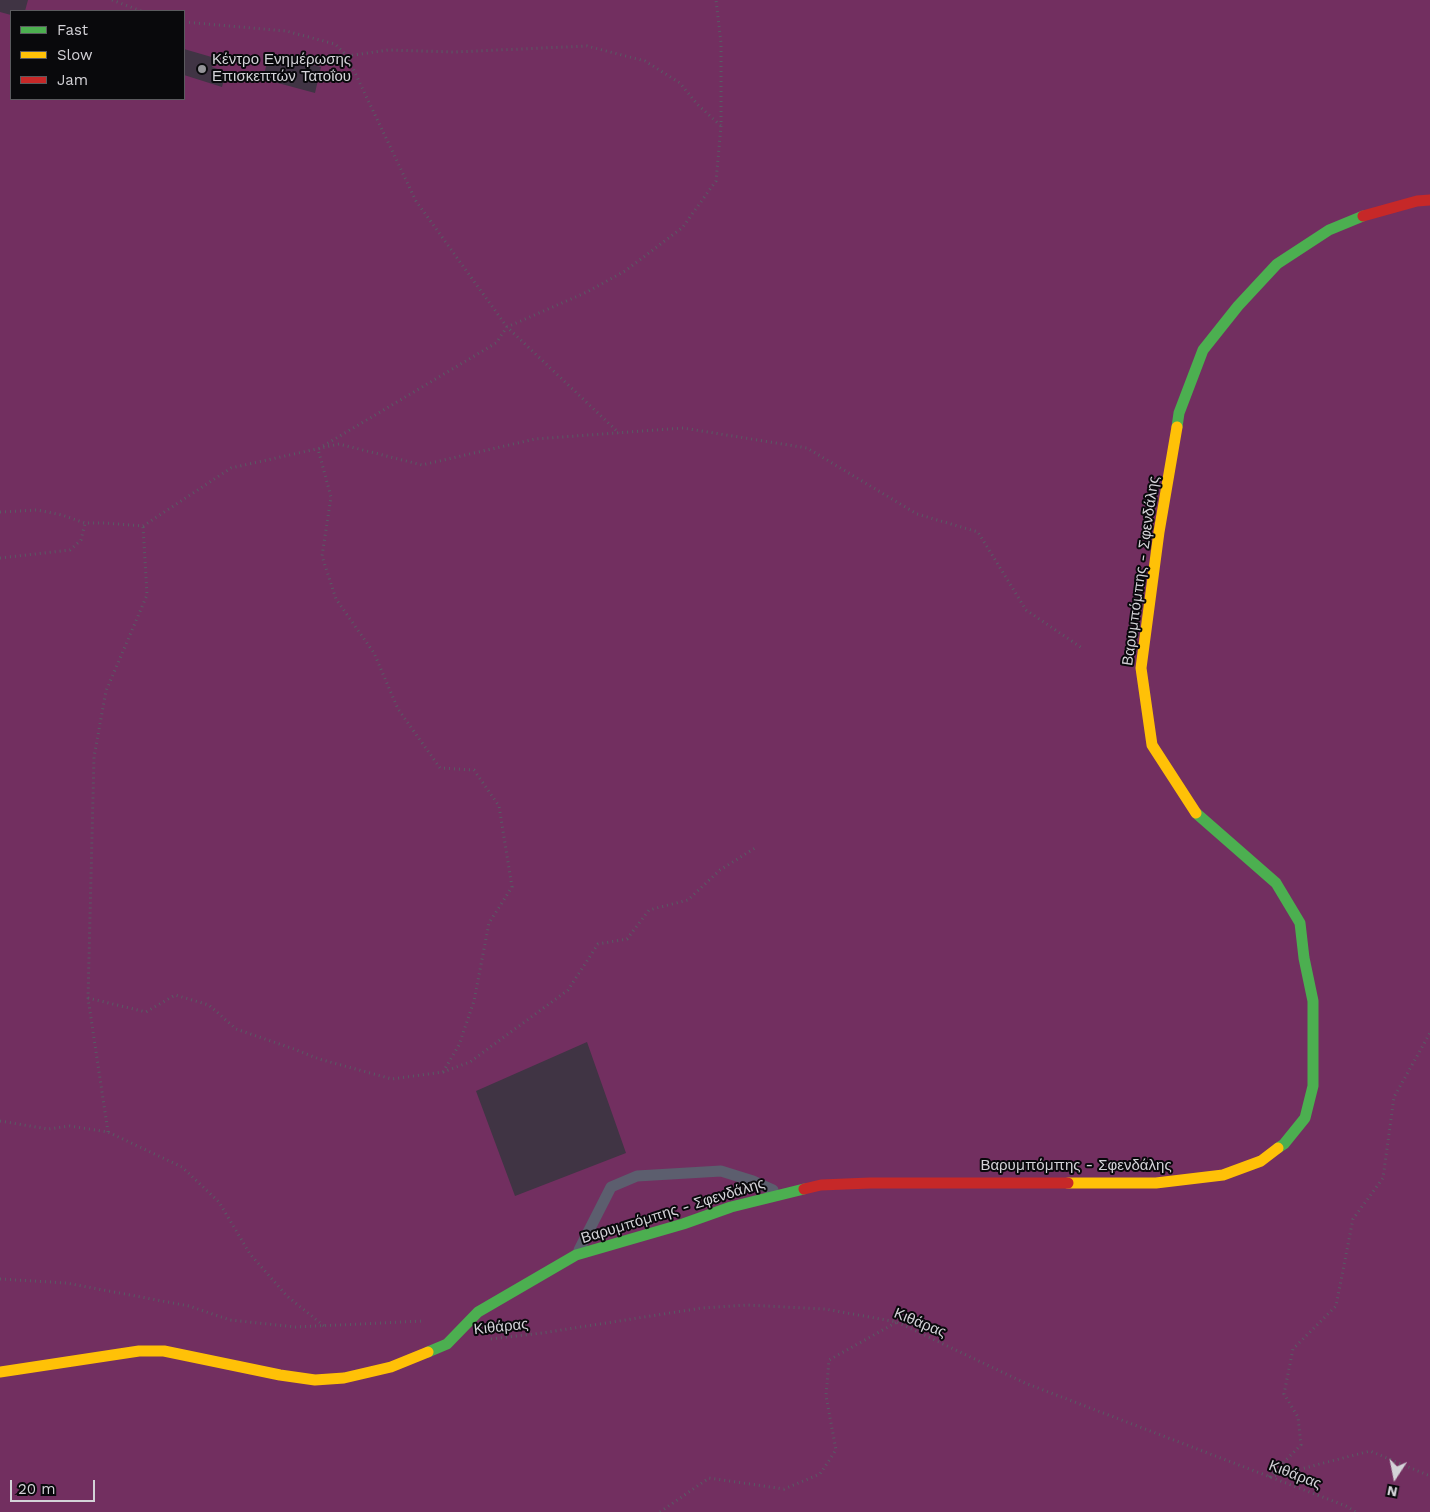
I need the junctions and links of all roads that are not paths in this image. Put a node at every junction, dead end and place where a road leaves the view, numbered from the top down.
1 (1430, 200) edge
2 (782, 1194) junction
3 (576, 1255) junction
4 (0, 1372) edge

1 - 2 street, Βαρυμπόμπης - Σφενδάλης
2 - 3 street, Βαρυμπόμπης - Σφενδάλης
2 - 3 lane
3 - 4 street, Βαρυμπόμπης - Σφενδάλης

